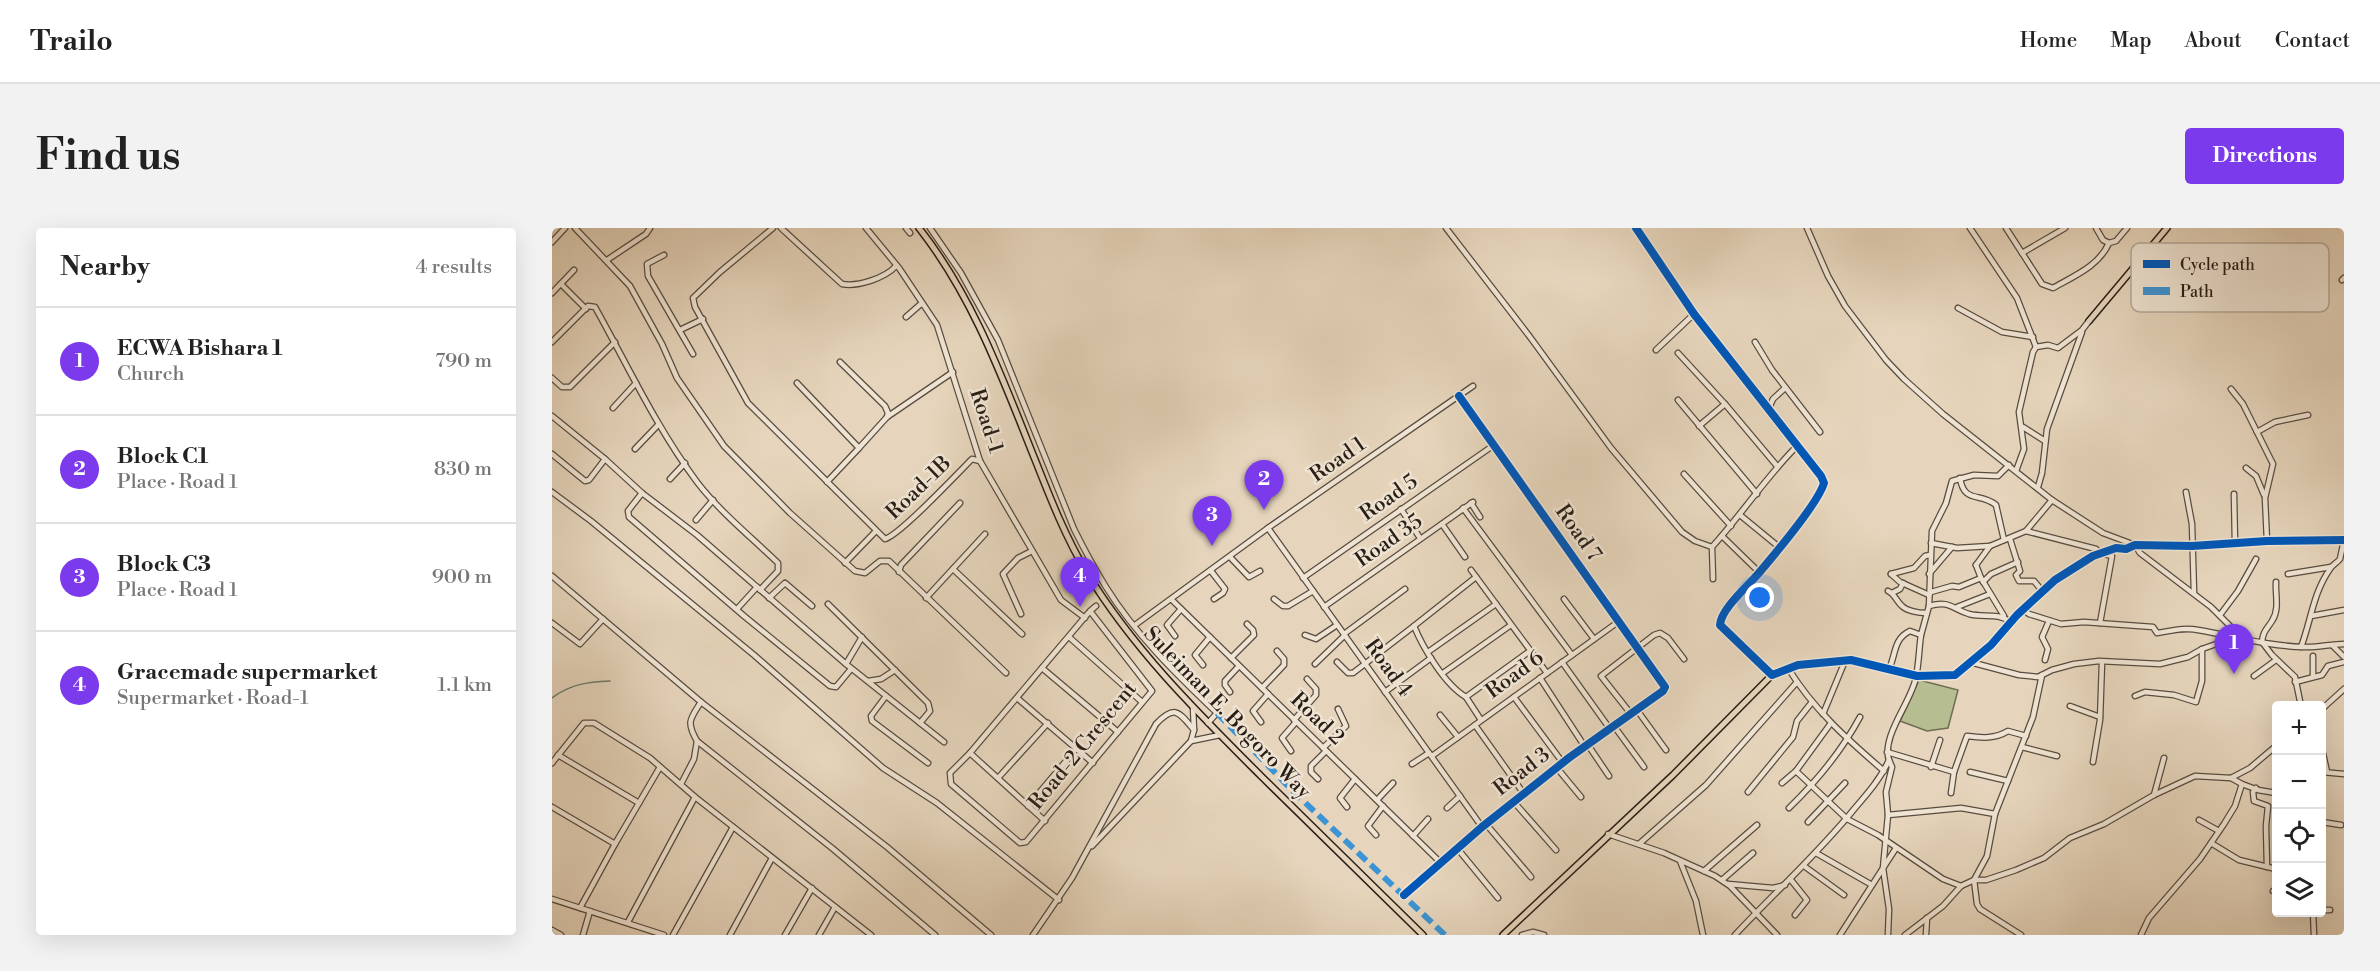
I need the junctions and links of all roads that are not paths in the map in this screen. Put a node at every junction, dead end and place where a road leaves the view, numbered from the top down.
1 (565, 228) edge
2 (575, 228) edge
3 (650, 228) edge
4 (773, 228) edge
5 (781, 228) edge
6 (866, 228) edge
7 (919, 228) edge
8 (930, 228) edge
9 (1446, 228) edge
10 (1636, 228) edge
11 (1807, 228) edge
12 (1970, 228) edge
13 (2006, 228) edge
14 (2065, 228) edge
15 (2096, 228) edge
16 (2127, 228) edge
17 (2167, 228) edge
18 (552, 242) edge
19 (2109, 243) junction
20 (2154, 243) edge
21 (2022, 253) junction
22 (664, 255) dead end
23 (606, 260) junction
24 (896, 266) dead end
25 (574, 270) dead end
26 (2131, 271) edge
27 (561, 284) junction
28 (552, 293) edge
29 (922, 303) junction
30 (1958, 308) dead end
31 (586, 309) junction
32 (1694, 314) junction
33 (906, 317) dead end
34 (703, 319) junction
35 (2089, 321) joint
36 (680, 330) junction
37 (2082, 330) junction
38 (2033, 337) junction
39 (553, 340) edge
40 (615, 342) junction
41 (1755, 342) dead end
42 (2036, 347) junction
43 (1656, 350) dead end
44 (1678, 352) dead end
45 (693, 354) dead end
46 (840, 362) dead end
47 (953, 372) junction
48 (552, 378) edge
49 (636, 383) junction
50 (798, 383) dead end
51 (1473, 386) dead end
52 (1785, 388) junction
53 (2231, 388) dead end
54 (1459, 396) junction
55 (1678, 400) dead end
56 (1725, 404) junction
57 (613, 408) dead end
58 (1769, 408) junction
59 (2308, 415) dead end
60 (552, 416) edge
61 (887, 417) junction
62 (658, 424) junction
63 (1700, 426) junction
64 (2023, 427) junction
65 (1820, 432) dead end
66 (2257, 432) junction
67 (2045, 441) junction
68 (1494, 445) junction
69 (1797, 446) junction
70 (859, 448) junction
71 (635, 449) dead end
72 (552, 454) edge
73 (605, 459) junction
74 (980, 461) junction
75 (685, 463) junction
76 (2009, 465) junction
77 (1777, 466) junction
78 (2246, 468) dead end
79 (2016, 471) junction
80 (1684, 474) dead end
81 (1960, 478) junction
82 (670, 479) dead end
83 (827, 482) junction
84 (2038, 487) junction
85 (552, 492) edge
86 (2186, 492) dead end
87 (642, 493) junction
88 (1757, 494) junction
89 (2234, 494) dead end
90 (2265, 498) junction
91 (713, 500) junction
92 (2052, 500) junction
93 (960, 503) dead end
94 (1463, 508) junction
95 (1401, 509) junction
96 (1740, 515) junction
97 (1480, 516) dead end
98 (696, 520) dead end
99 (1442, 524) junction
100 (1731, 526) junction
101 (1268, 528) junction
102 (2026, 531) junction
103 (875, 532) junction
104 (985, 534) dead end
105 (1722, 536) junction
106 (1420, 538) junction
107 (2007, 539) junction
108 (2344, 540) edge
109 (2267, 541) junction
110 (1931, 543) junction
111 (2235, 543) junction
112 (2135, 544) junction
113 (1990, 546) junction
114 (2192, 546) junction
115 (1712, 547) junction
116 (1779, 547) junction
117 (1952, 547) junction
118 (1032, 551) junction
119 (2100, 553) junction
120 (1930, 555) junction
121 (1230, 557) junction
122 (1465, 557) dead end
123 (2256, 559) dead end
124 (2018, 562) junction
125 (845, 563) junction
126 (2333, 565) junction
127 (2344, 568) edge
128 (953, 569) junction
129 (1471, 570) dead end
130 (1211, 571) junction
131 (1260, 571) dead end
132 (899, 572) junction
133 (1759, 572) junction
134 (1929, 574) junction
135 (2288, 574) dead end
136 (552, 576) edge
137 (1476, 577) junction
138 (1303, 578) junction
139 (1713, 579) dead end
140 (1982, 580) junction
141 (2276, 582) dead end
142 (1903, 583) junction
143 (758, 589) junction
144 (1405, 589) dead end
145 (1313, 591) junction
146 (2043, 592) junction
147 (2194, 593) junction
148 (1990, 594) junction
149 (1929, 597) junction
150 (769, 598) junction
151 (926, 598) junction
152 (1564, 598) dead end
153 (1214, 599) dead end
154 (1274, 599) dead end
155 (1172, 600) junction
156 (828, 604) dead end
157 (1496, 604) junction
158 (1937, 604) junction
159 (812, 606) dead end
160 (1096, 606) dead end
161 (1929, 606) junction
162 (1324, 607) junction
163 (1957, 607) junction
164 (737, 609) junction
165 (1181, 609) junction
166 (2023, 609) junction
167 (2344, 610) edge
168 (1090, 612) junction
169 (1926, 613) junction
170 (1021, 614) dead end
171 (2220, 615) junction
172 (2004, 616) junction
173 (2311, 616) junction
174 (1085, 618) junction
175 (603, 619) junction
176 (2011, 621) junction
177 (2049, 621) junction
178 (1618, 622) junction
179 (552, 623) edge
180 (2100, 623) junction
181 (1247, 624) dead end
182 (1337, 625) junction
183 (1511, 625) junction
184 (1135, 626) junction
185 (1414, 626) junction
186 (1022, 634) dead end
187 (1921, 634) junction
188 (1305, 635) dead end
189 (1344, 635) junction
190 (1175, 636) dead end
191 (2238, 636) junction
192 (862, 637) junction
193 (1069, 637) junction
194 (1210, 637) junction
195 (1594, 639) junction
196 (2262, 642) junction
197 (2344, 644) edge
198 (2333, 646) junction
199 (1638, 648) junction
200 (2301, 648) junction
201 (2202, 649) junction
202 (1277, 651) dead end
203 (1530, 651) junction
204 (1428, 652) junction
205 (1572, 655) junction
206 (2313, 656) dead end
207 (2344, 657) edge
208 (1231, 658) junction
209 (1431, 658) junction
210 (1684, 659) dead end
211 (2045, 660) dead end
212 (2276, 660) junction
213 (1845, 661) junction
214 (1337, 662) dead end
215 (1562, 662) junction
216 (1970, 662) junction
217 (2102, 662) junction
218 (1365, 663) junction
219 (2344, 663) edge
220 (846, 664) junction
221 (1315, 664) dead end
222 (1203, 665) dead end
223 (1239, 666) junction
224 (1042, 668) junction
225 (1788, 668) junction
226 (851, 669) junction
227 (1889, 669) junction
228 (896, 670) junction
229 (1006, 673) dead end
230 (1443, 673) junction
231 (1547, 673) junction
232 (1772, 675) junction
233 (2042, 675) junction
234 (1917, 676) junction
235 (2254, 676) dead end
236 (2313, 676) junction
237 (1539, 678) junction
238 (1307, 680) dead end
239 (868, 681) junction
240 (1797, 682) junction
241 (2295, 682) junction
242 (1262, 688) junction
243 (2344, 689) edge
244 (1663, 691) joint
245 (1230, 692) dead end
246 (1385, 692) junction
247 (1268, 694) junction
248 (886, 696) junction
249 (2135, 696) dead end
250 (1466, 697) junction
251 (1514, 697) junction
252 (1017, 698) junction
253 (2300, 701) edge
254 (701, 702) junction
255 (1142, 702) junction
256 (1812, 702) junction
257 (2326, 705) edge
258 (2070, 706) dead end
259 (1193, 707) junction
260 (1338, 709) dead end
261 (1637, 710) junction
262 (1631, 714) junction
263 (1822, 714) junction
264 (1440, 715) dead end
265 (1860, 717) dead end
266 (2100, 717) junction
267 (1481, 720) junction
268 (1295, 721) junction
269 (1262, 722) dead end
270 (920, 723) junction
271 (1048, 723) junction
272 (1208, 723) junction
273 (1831, 723) junction
274 (1475, 725) junction
275 (1612, 728) junction
276 (1194, 730) junction
277 (1118, 732) junction
278 (1220, 735) junction
279 (2026, 736) junction
280 (1458, 737) junction
281 (1848, 738) junction
282 (1940, 740) dead end
283 (697, 741) junction
284 (1191, 741) junction
285 (944, 742) dead end
286 (1587, 746) junction
287 (2022, 747) junction
288 (1077, 748) junction
289 (1325, 749) junction
290 (1292, 750) dead end
291 (1666, 750) dead end
292 (2272, 750) edge
293 (1887, 752) junction
294 (970, 753) junction
295 (1431, 754) junction
296 (558, 755) junction
297 (2057, 756) dead end
298 (2164, 758) dead end
299 (1889, 760) junction
300 (2092, 762) dead end
301 (552, 763) edge
302 (928, 763) dead end
303 (1094, 763) junction
304 (1563, 763) junction
305 (1412, 764) dead end
306 (660, 767) junction
307 (1644, 767) dead end
308 (1931, 767) junction
309 (1557, 768) junction
310 (1796, 771) junction
311 (1884, 771) junction
312 (1954, 772) junction
313 (1970, 772) dead end
314 (2326, 772) edge
315 (2344, 774) edge
316 (1610, 776) dead end
317 (998, 778) junction
318 (2231, 778) junction
319 (1318, 779) dead end
320 (1355, 779) junction
321 (2008, 782) junction
322 (1393, 783) dead end
323 (1782, 783) dead end
324 (1845, 783) dead end
325 (681, 784) junction
326 (2242, 784) junction
327 (1813, 785) junction
328 (2256, 788) junction
329 (1748, 792) dead end
330 (2272, 792) edge
331 (1951, 793) dead end
332 (1524, 794) junction
333 (2154, 795) junction
334 (1460, 796) junction
335 (695, 797) junction
336 (1581, 797) dead end
337 (1377, 800) junction
338 (1514, 802) junction
339 (1828, 802) junction
340 (1932, 802) dead end
341 (639, 803) junction
342 (1028, 806) junction
343 (1383, 806) junction
344 (2268, 806) junction
345 (552, 807) edge
346 (1347, 807) dead end
347 (2272, 807) edge
348 (1447, 808) dead end
349 (1790, 808) dead end
350 (1932, 811) junction
351 (1995, 814) junction
352 (1888, 815) junction
353 (1428, 819) dead end
354 (1847, 819) junction
355 (2199, 820) dead end
356 (1044, 821) junction
357 (1808, 822) dead end
358 (2326, 823) edge
359 (1757, 825) dead end
360 (2341, 825) dead end
361 (1484, 826) junction
362 (733, 827) junction
363 (2218, 831) junction
364 (1608, 834) junction
365 (1376, 835) dead end
366 (1413, 836) junction
367 (1886, 841) junction
368 (2211, 843) junction
369 (615, 844) junction
370 (1639, 844) junction
371 (1457, 848) junction
372 (1896, 848) junction
373 (1556, 850) dead end
374 (1086, 852) junction
375 (1753, 853) dead end
376 (1816, 853) junction
377 (772, 858) junction
378 (1680, 861) junction
379 (1440, 862) junction
380 (1804, 866) junction
381 (2267, 867) junction
382 (1883, 868) junction
383 (2272, 868) edge
384 (1704, 871) junction
385 (1531, 877) dead end
386 (1974, 880) junction
387 (1725, 882) junction
388 (1789, 882) junction
389 (1872, 885) junction
390 (1961, 886) junction
391 (812, 888) junction
392 (1844, 895) dead end
393 (1404, 896) dead end
394 (1498, 898) dead end
395 (552, 899) edge
396 (1059, 900) junction
397 (835, 907) junction
398 (580, 908) junction
399 (2326, 910) edge
400 (2330, 910) dead end
401 (591, 911) junction
402 (1756, 912) junction
403 (1795, 915) dead end
404 (2313, 917) edge
405 (1927, 918) junction
406 (628, 922) junction
407 (552, 930) edge
408 (561, 935) edge
409 (583, 935) edge
410 (664, 935) edge
411 (673, 935) edge
412 (730, 935) edge
413 (785, 935) edge
414 (819, 935) edge
415 (871, 935) edge
416 (935, 935) edge
417 (991, 935) edge
418 (1033, 935) edge
419 (1423, 935) edge
420 (1503, 935) edge
421 (1522, 935) edge
422 (1544, 935) edge
423 (1703, 935) edge
424 (1736, 935) edge
425 (1777, 935) edge
426 (1839, 935) edge
427 (1888, 935) edge
428 (1905, 935) edge
429 (1926, 935) edge
430 (2021, 935) edge
431 (2141, 935) edge
432 (2314, 935) edge

1 - 18 street
2 - 23 street
3 - 23 street
4 - 34 street
5 - 24 street
6 - 29 street, Road-1
7 - 259 main road, Suleiman E. Bogoro Way
8 - 184 street, Suleiman E. Bogoro Way
9 - 115 street
10 - 32 street
11 - 76 street
12 - 38 street
13 - 21 street
14 - 21 street
15 - 19 street
16 - 19 street
17 - 20 main road
19 - 21 street
22 - 36 street
23 - 125 street
25 - 27 street
26 - 35 main road
27 - 28 street
27 - 31 street
29 - 33 street
29 - 47 street, Road-1
30 - 38 street
31 - 39 street
31 - 40 street
32 - 43 street
32 - 58 street
34 - 36 street
34 - 83 street
35 - 37 street
36 - 45 street
37 - 42 street
37 - 67 street
38 - 42 street
40 - 48 street
40 - 49 street
41 - 52 street
42 - 64 street
44 - 56 street
46 - 61 street
47 - 61 street
47 - 74 street, Road-1
49 - 57 street
49 - 62 street
50 - 70 street
51 - 54 street, Road 1
52 - 58 street
52 - 65 street
53 - 66 street
54 - 68 street, Road 7
54 - 101 street, Road 1
55 - 63 street
56 - 63 street
56 - 77 street
58 - 69 street
59 - 66 street
60 - 73 street
61 - 70 street
62 - 71 street
62 - 75 street
63 - 88 street
64 - 67 street
64 - 79 street
66 - 90 street
67 - 84 street
68 - 95 street, Road 5
68 - 178 street, Road 7
69 - 77 street
69 - 116 street
70 - 83 street
72 - 73 street
73 - 87 street
74 - 103 street, Road-1B
74 - 118 street, Road-1
75 - 82 street
75 - 91 street
76 - 79 street
76 - 81 street
77 - 88 street
78 - 90 street
79 - 84 street
80 - 100 street
81 - 107 street
81 - 110 street
83 - 103 street
84 - 92 street
85 - 396 street
86 - 114 street
87 - 143 street
87 - 164 street
88 - 96 street
89 - 111 street
90 - 109 street
91 - 98 street
91 - 143 street
92 - 102 street
92 - 112 street
93 - 132 street
94 - 97 street, Road 35
94 - 99 street, Road 35
94 - 205 street
95 - 106 street
95 - 138 street, Road 5
96 - 100 street
96 - 116 street
99 - 106 street, Road 35
99 - 122 street
100 - 105 street
101 - 121 street, Road 1
101 - 138 street, Road 4
102 - 107 street
102 - 119 street
103 - 125 street
104 - 128 street
105 - 115 street
105 - 133 street
106 - 162 street, Road 35
107 - 113 street
107 - 124 street
108 - 109 street
108 - 126 street
109 - 111 street
110 - 117 street
110 - 120 street
111 - 114 street
112 - 114 street
112 - 119 street
112 - 147 street
113 - 117 street
113 - 140 street
114 - 147 street
115 - 139 street
116 - 133 street
117 - 134 street
118 - 170 street
118 - 174 street, Road-1
119 - 146 street
119 - 180 street
120 - 134 street
120 - 142 street
121 - 130 street, Road 1
121 - 131 street
123 - 171 street
124 - 140 street
124 - 146 street
125 - 132 street
126 - 127 street
126 - 135 street
126 - 173 street
128 - 151 street
128 - 186 street
129 - 137 street
130 - 153 street
130 - 155 street, Road 1
132 - 151 street
133 - 232 street
134 - 149 street
136 - 175 street
137 - 157 street
137 - 185 street
138 - 145 street, Road 4
140 - 148 street
140 - 149 street
141 - 196 street
142 - 149 street
142 - 169 street
143 - 150 street
143 - 164 street
144 - 189 street
145 - 154 street
145 - 162 street, Road 4
146 - 166 street
147 - 171 street
148 - 163 street
148 - 172 street
149 - 158 street
149 - 161 street
150 - 159 street
150 - 220 street
151 - 229 street
152 - 195 street
155 - 165 street, Road 2
155 - 184 street, Road 1
156 - 192 street
157 - 183 street
157 - 204 street
158 - 161 street
158 - 163 street
160 - 168 street
161 - 169 street
162 - 182 street, Road 4
163 - 172 street
164 - 226 street
165 - 190 street
165 - 194 street, Road 2
166 - 176 street
166 - 177 street
167 - 173 street
168 - 174 street
168 - 255 street, Road-2 Crescent
169 - 187 street
171 - 191 street
172 - 176 street
173 - 200 street
174 - 193 street
175 - 179 street
175 - 254 street
176 - 216 street
177 - 180 street
177 - 211 street
178 - 195 street, Road 6
178 - 199 street, Road 7
180 - 191 street
181 - 208 street
182 - 188 street
182 - 189 street, Road 4
183 - 203 street
183 - 230 street
184 - 272 street, Suleiman E. Bogoro Way
185 - 204 street
185 - 218 street
187 - 227 street
187 - 234 street
189 - 218 street, Road 4
189 - 221 street
191 - 196 street
191 - 201 street
192 - 220 street
192 - 228 street
193 - 224 street
193 - 255 street
194 - 208 street, Road 2
194 - 222 street
195 - 205 street, Road 6
196 - 200 street
196 - 212 street
197 - 198 street
198 - 200 street
198 - 207 street
199 - 210 street
199 - 244 street, Road 7
199 - 262 street
201 - 217 street
201 - 249 street
202 - 242 street
203 - 231 street
203 - 250 street
204 - 209 street
205 - 215 street, Road 6
206 - 236 street
208 - 223 street, Road 2
209 - 230 street
209 - 246 street
212 - 235 street
212 - 241 street
213 - 225 street
213 - 227 street
213 - 263 street
214 - 218 street
215 - 231 street, Road 6
215 - 275 street
216 - 233 street
216 - 234 street
217 - 233 street
217 - 266 street
218 - 246 street, Road 4
219 - 236 street
220 - 226 street
223 - 242 street, Road 2
223 - 245 street
224 - 252 street
224 - 277 street
225 - 232 street
225 - 240 street
226 - 239 street
227 - 234 street
228 - 239 street
228 - 270 street
230 - 250 street
231 - 237 street, Road 6
232 - 364 main road
233 - 279 street
234 - 293 street
236 - 241 street
237 - 251 street, Road 6
237 - 286 street
238 - 268 street
239 - 248 street
240 - 256 street
240 - 370 street
241 - 253 street
242 - 247 street, Road 2
243 - 257 street
244 - 261 street, Road 3
246 - 295 street, Road 4
247 - 268 street, Road 2
247 - 269 street
248 - 270 street
248 - 302 street
250 - 267 street
251 - 267 street, Road 6
251 - 304 street
252 - 271 street
252 - 294 street
254 - 283 street
254 - 417 street
255 - 277 street, Road-2 Crescent
256 - 263 street
256 - 329 street
258 - 266 street
259 - 272 main road, Suleiman E. Bogoro Way
259 - 276 street
260 - 289 street
261 - 262 street, Road 3
261 - 291 street
262 - 275 street, Road 3
263 - 273 street
264 - 280 street
265 - 281 street
266 - 300 street
267 - 274 street, Road 6
268 - 289 street, Road 2
268 - 290 street
270 - 285 street
271 - 288 street
271 - 317 street
272 - 278 main road, Suleiman E. Bogoro Way
273 - 281 street
273 - 310 street
274 - 280 street, Road 6
274 - 332 street
275 - 286 street, Road 3
275 - 307 street
276 - 284 street
276 - 374 street
277 - 303 street, Road-2 Crescent
278 - 284 street
278 - 419 main road, Suleiman E. Bogoro Way
279 - 287 street
279 - 312 street
280 - 295 street, Road 6
281 - 311 street
281 - 327 street
282 - 308 street
283 - 325 street
283 - 416 street
284 - 374 street
286 - 304 street, Road 3
286 - 316 street
287 - 297 street
287 - 321 street
288 - 303 street
288 - 342 street
289 - 319 street
289 - 320 street, Road 2
292 - 318 street
293 - 299 street
293 - 308 street
294 - 317 street
294 - 356 street, Road-2 Crescent
295 - 305 street, Road 6
295 - 334 street, Road 4
296 - 301 street
296 - 306 street
296 - 341 street
298 - 333 street
299 - 311 street
299 - 352 street
303 - 356 street, Road-2 Crescent
304 - 309 street, Road 3
306 - 325 street
306 - 341 street
308 - 312 street
309 - 332 street, Road 3
309 - 336 street
310 - 323 street
310 - 327 street
311 - 354 street
312 - 331 street
313 - 321 street
314 - 315 street
317 - 342 street
318 - 326 street
318 - 333 street
320 - 337 street, Road 2
320 - 346 street
321 - 351 street
322 - 337 street
324 - 339 street
325 - 335 street
326 - 328 street
326 - 363 street
327 - 339 street
327 - 349 street
328 - 330 street
328 - 344 street
332 - 338 street, Road 3
333 - 386 street
334 - 348 street
334 - 361 street, Road 4
335 - 362 street
335 - 406 street
337 - 343 street, Road 2
338 - 361 street, Road 3
338 - 373 street
339 - 354 street
339 - 357 street
340 - 350 street
341 - 369 street
342 - 356 street
343 - 365 street
343 - 366 street, Road 2
344 - 347 street
344 - 381 street
345 - 369 street
350 - 351 street
350 - 352 street
351 - 386 street
352 - 367 street
353 - 366 street
354 - 367 street
354 - 376 street
355 - 363 street
358 - 360 street
359 - 384 street
361 - 371 street, Road 3
361 - 385 street, Road 4
362 - 377 street
362 - 411 street
363 - 368 street
364 - 370 street
364 - 420 main road
366 - 379 street, Road 2
367 - 372 street
367 - 382 street
368 - 381 street
368 - 431 street
369 - 398 street
370 - 378 street
371 - 379 street, Road 3
371 - 394 street
372 - 382 street
372 - 390 street
374 - 396 street
375 - 387 street
376 - 380 street
376 - 389 street
377 - 391 street
377 - 412 street
378 - 384 street
378 - 423 street
379 - 393 street, Road 3
380 - 388 street
380 - 392 street
381 - 383 street
382 - 389 street
382 - 427 street
384 - 387 street
386 - 390 street
386 - 430 street
387 - 388 street
387 - 402 street
388 - 402 street
388 - 403 street
389 - 426 street
390 - 405 street
391 - 397 street
391 - 413 street
395 - 398 street
396 - 418 street
397 - 414 street
397 - 415 street
398 - 401 street
399 - 400 street
401 - 406 street
401 - 409 street
402 - 424 street
402 - 425 street
404 - 432 street
405 - 428 street
405 - 429 street
406 - 410 street
407 - 408 street
421 - 422 street

